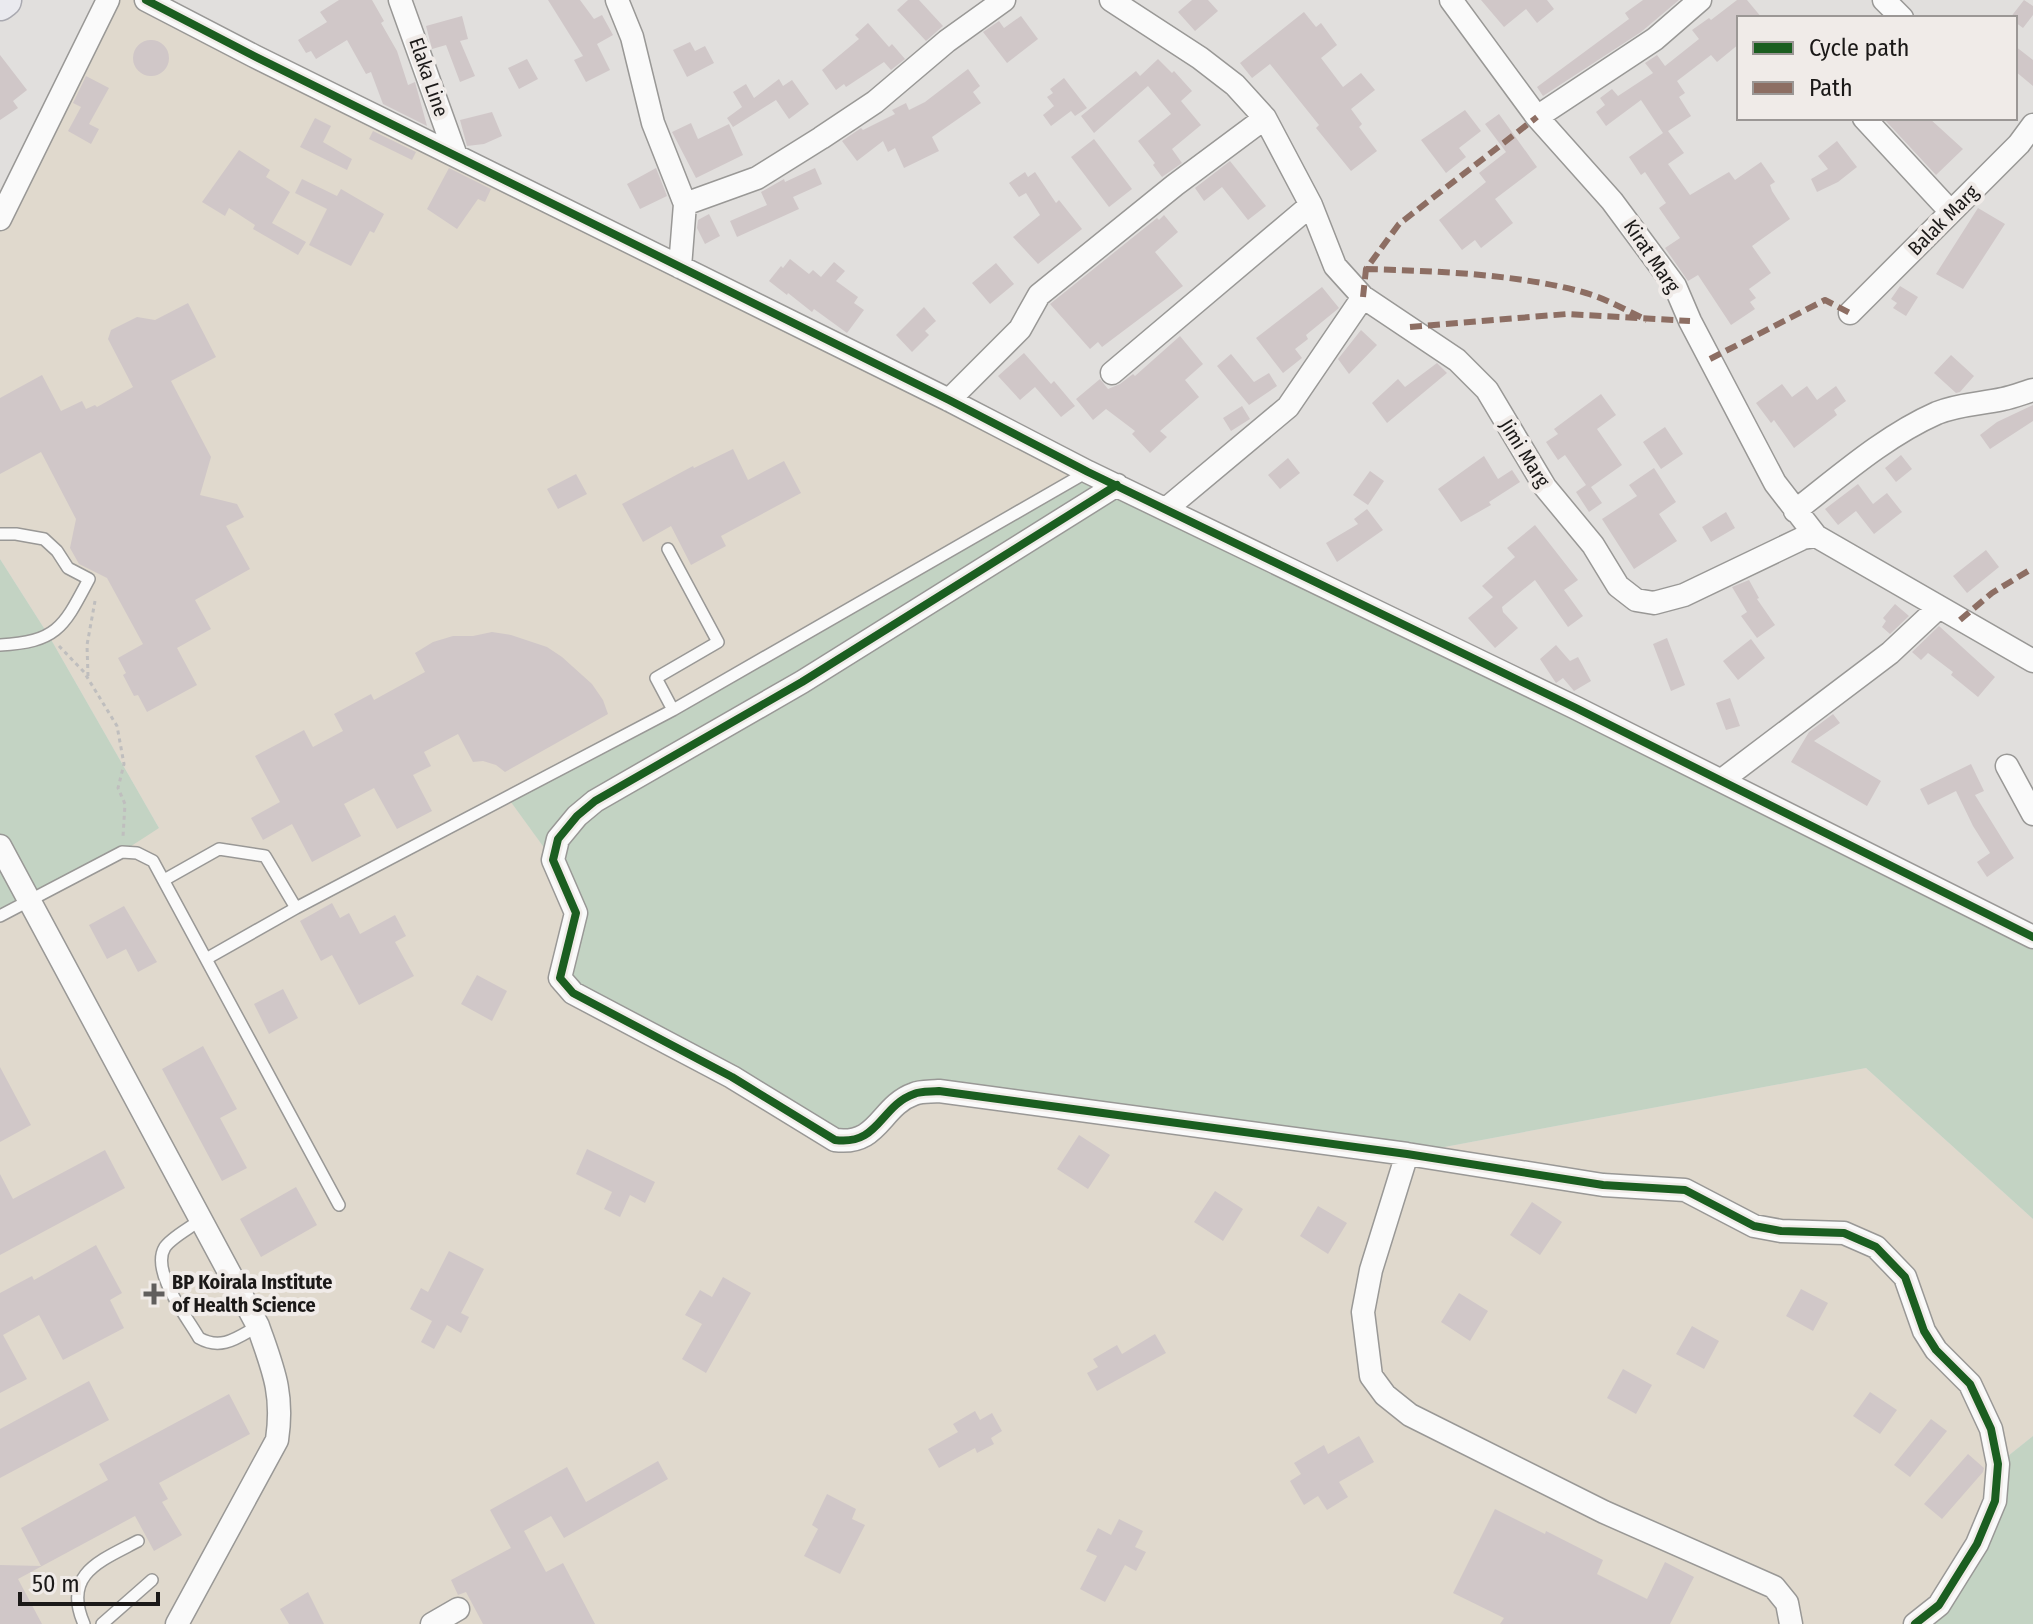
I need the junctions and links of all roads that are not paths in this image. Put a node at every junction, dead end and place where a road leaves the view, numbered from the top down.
1 (108, 0) edge
2 (146, 0) edge
3 (400, 0) edge
4 (617, 0) edge
5 (1004, 0) edge
6 (1111, 0) edge
7 (1451, 0) edge
8 (1700, 0) edge
9 (1884, 0) edge
10 (1900, 16) edge
11 (1537, 117) junction
12 (1265, 118) junction
13 (1866, 120) edge
14 (2033, 125) edge
15 (456, 156) junction
16 (685, 204) junction
17 (1311, 205) junction
18 (1951, 212) junction
19 (0, 219) edge
20 (680, 267) junction
21 (1363, 297) junction
22 (1850, 313) dead end
23 (1112, 373) dead end
24 (2033, 390) edge
25 (949, 400) junction
26 (1088, 472) junction
27 (1117, 485) junction
28 (1166, 509) junction
29 (1795, 511) junction
30 (0, 534) edge
31 (1816, 536) junction
32 (668, 549) dead end
33 (1938, 608) junction
34 (0, 645) edge
35 (2033, 661) edge
36 (673, 710) junction
37 (2007, 766) dead end
38 (1722, 780) junction
39 (2033, 814) edge
40 (0, 846) edge
41 (164, 880) junction
42 (28, 901) junction
43 (296, 908) junction
44 (0, 916) edge
45 (2033, 937) edge
46 (206, 959) junction
47 (1407, 1154) junction
48 (339, 1205) dead end
49 (200, 1220) junction
50 (258, 1326) junction
51 (138, 1541) dead end
52 (152, 1580) dead end
53 (458, 1609) dead end
54 (84, 1624) edge
55 (102, 1624) edge
56 (177, 1624) edge
57 (432, 1624) edge
58 (1791, 1624) edge
59 (1915, 1624) edge

1 - 19 street
2 - 15 street
3 - 15 street, Elaka Line
4 - 16 street
5 - 16 street
6 - 12 street, Jimi Marg
7 - 11 street, Kirat Marg
8 - 11 street
9 - 10 street
11 - 29 street, Kirat Marg
12 - 17 street, Jimi Marg
12 - 25 street
13 - 18 street
14 - 18 street, Balak Marg
15 - 20 street
16 - 20 street
17 - 21 street, Jimi Marg
17 - 23 street
18 - 22 street, Balak Marg
20 - 25 street
21 - 28 street
21 - 31 street, Jimi Marg
24 - 29 street
25 - 26 street
26 - 27 street
26 - 36 lane
27 - 28 street
27 - 47 street
28 - 38 street
29 - 31 street, Kirat Marg
30 - 34 lane
31 - 33 street
32 - 36 lane
33 - 35 street
33 - 38 street
36 - 43 lane
37 - 39 street
38 - 45 street
40 - 42 street
41 - 42 lane
41 - 43 lane
41 - 46 lane
42 - 44 lane
42 - 49 street
43 - 46 lane
46 - 48 lane
47 - 58 street
47 - 59 street
49 - 50 street
49 - 50 lane
50 - 56 street
51 - 54 lane
52 - 55 lane
53 - 57 street

